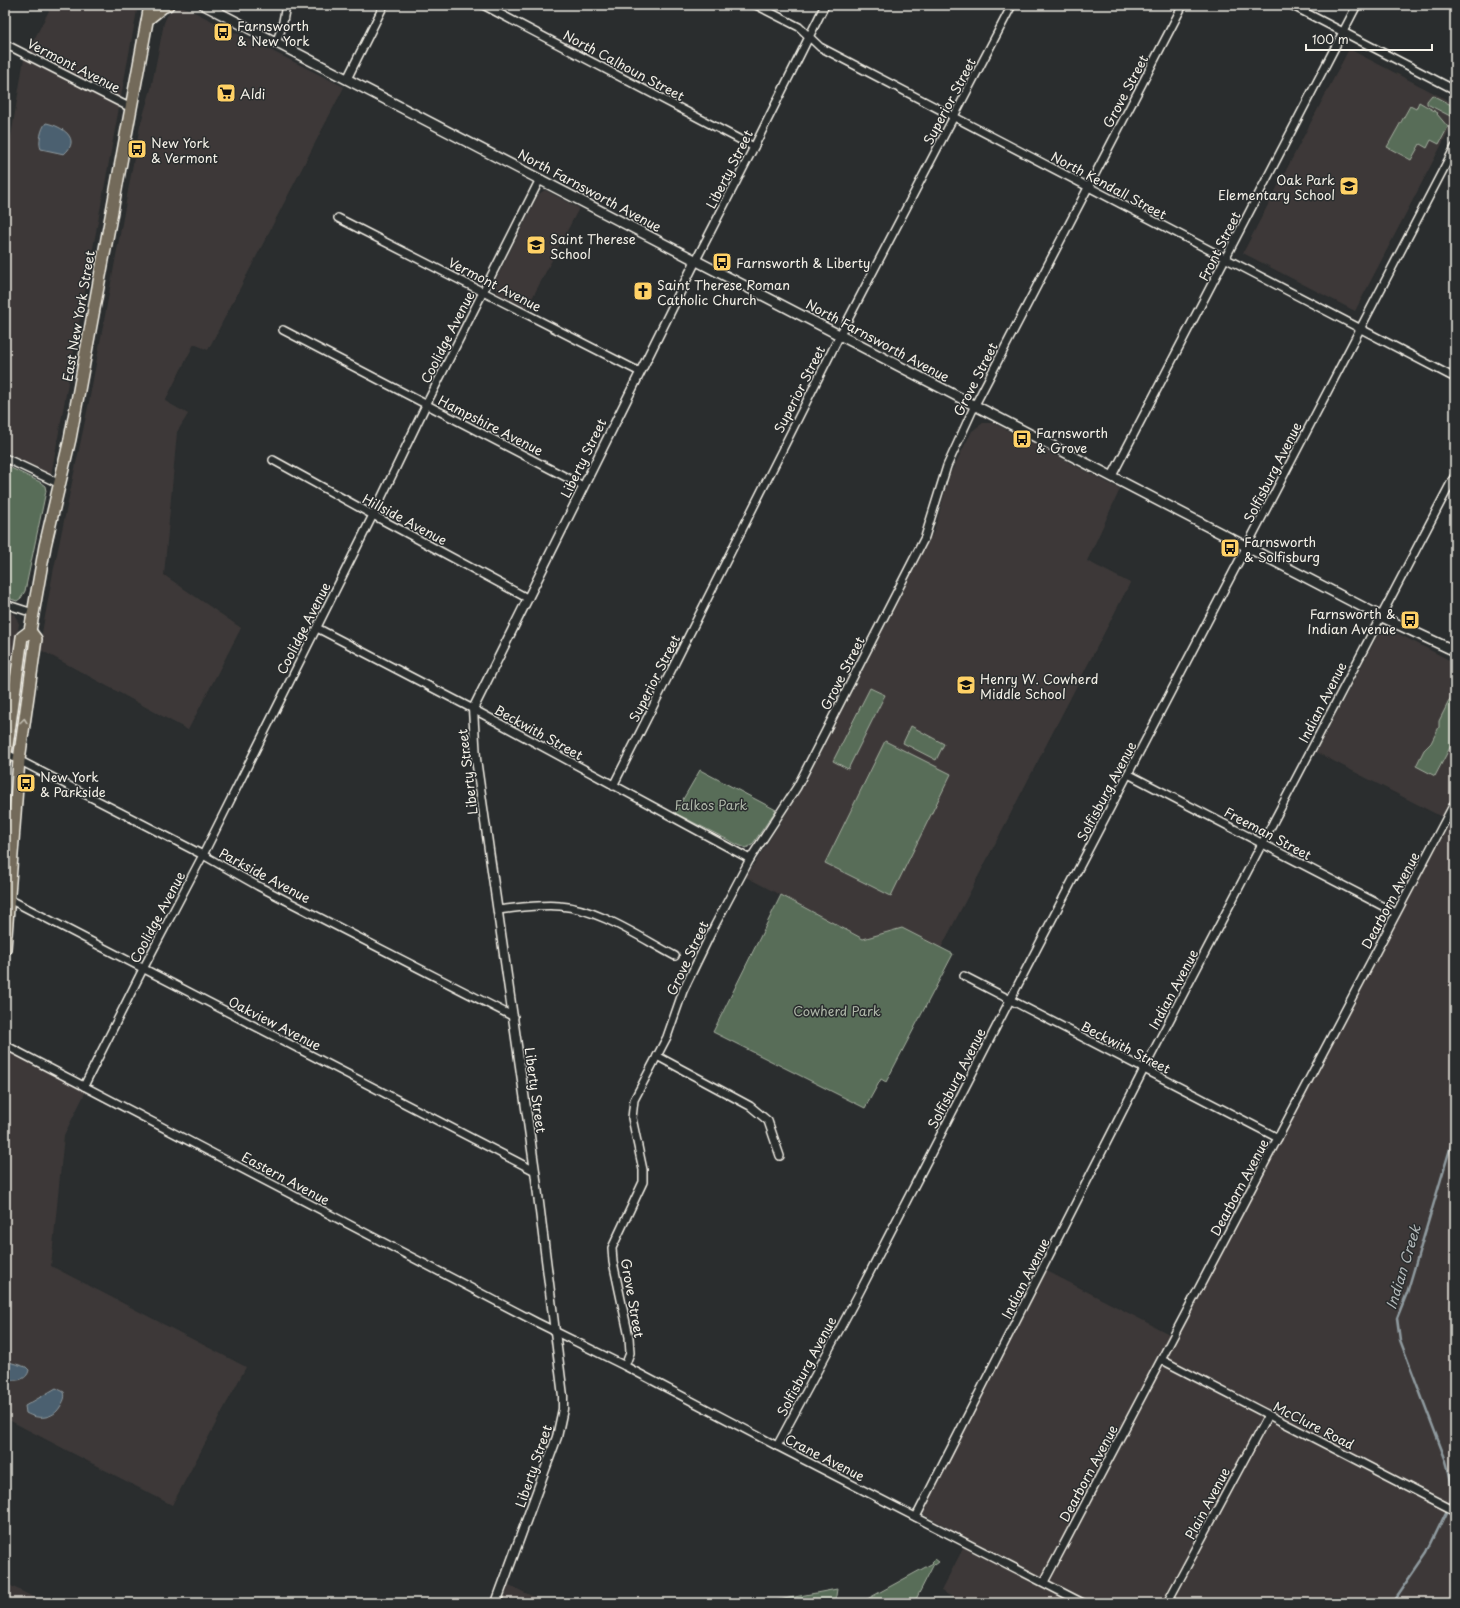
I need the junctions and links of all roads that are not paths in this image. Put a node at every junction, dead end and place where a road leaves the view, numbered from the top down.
1 (150, 5) edge
2 (168, 5) edge
3 (204, 5) edge
4 (286, 5) edge
5 (384, 5) edge
6 (483, 5) edge
7 (756, 5) edge
8 (825, 5) edge
9 (1012, 5) edge
10 (1183, 5) edge
11 (1291, 5) edge
12 (1357, 5) edge
13 (148, 19) junction
14 (1343, 32) junction
15 (809, 37) junction
16 (276, 43) junction
17 (5, 44) edge
18 (347, 79) junction
19 (1455, 90) edge
20 (131, 108) junction
21 (954, 118) junction
22 (754, 147) junction
23 (1455, 147) edge
24 (540, 179) junction
25 (1088, 188) junction
26 (338, 218) dead end
27 (1226, 259) junction
28 (696, 260) junction
29 (483, 291) junction
30 (1360, 328) junction
31 (283, 330) dead end
32 (840, 335) junction
33 (640, 372) junction
34 (1455, 378) edge
35 (426, 405) junction
36 (975, 405) junction
37 (5, 458) edge
38 (273, 460) dead end
39 (1455, 475) edge
40 (1112, 476) junction
41 (60, 484) junction
42 (583, 486) junction
43 (372, 516) junction
44 (1247, 546) junction
45 (527, 598) junction
46 (5, 604) edge
47 (33, 613) junction
48 (1382, 617) junction
49 (317, 628) junction
50 (30, 631) junction
51 (1455, 651) edge
52 (473, 709) junction
53 (5, 755) edge
54 (19, 760) junction
55 (1128, 774) junction
56 (613, 786) junction
57 (1455, 802) edge
58 (1262, 843) junction
59 (203, 855) junction
60 (750, 859) junction
61 (7, 898) edge
62 (498, 910) junction
63 (1396, 913) junction
64 (5, 949) edge
65 (675, 956) dead end
66 (143, 969) junction
67 (964, 976) dead end
68 (1010, 1000) junction
69 (514, 1017) junction
70 (5, 1045) edge
71 (657, 1056) junction
72 (1144, 1069) junction
73 (84, 1086) junction
74 (1278, 1138) junction
75 (780, 1156) dead end
76 (535, 1171) junction
77 (556, 1332) junction
78 (1162, 1360) junction
79 (625, 1366) junction
80 (1268, 1415) junction
81 (777, 1446) junction
82 (1455, 1511) edge
83 (916, 1517) junction
84 (1044, 1582) junction
85 (496, 1603) edge
86 (1083, 1603) edge
87 (1167, 1603) edge

1 - 13 main road, East New York Street
2 - 13 main road
3 - 16 main road, North Farnsworth Avenue
4 - 16 street
5 - 18 street
6 - 22 street, North Calhoun Street
7 - 15 street, North Kendall Street
8 - 15 street, Liberty Street
9 - 21 street, Superior Street
10 - 25 street, Grove Street
11 - 14 street
12 - 14 street, Front Street
13 - 20 main road, East New York Street
14 - 19 street
14 - 27 street, Front Street
15 - 21 street, North Kendall Street
15 - 22 street, Liberty Street
16 - 18 main road, North Farnsworth Avenue
17 - 20 street, Vermont Avenue
18 - 24 main road, North Farnsworth Avenue
20 - 41 main road, East New York Street
21 - 25 street, North Kendall Street
21 - 32 street, Superior Street
22 - 28 street, Liberty Street
23 - 30 street, Solfisburg Avenue
24 - 28 main road, North Farnsworth Avenue
24 - 29 street, Coolidge Avenue
25 - 27 street, North Kendall Street
25 - 36 street, Grove Street
26 - 29 street, Vermont Avenue
27 - 30 street, North Kendall Street
27 - 40 street, Front Street
28 - 32 main road, North Farnsworth Avenue
28 - 33 street, Liberty Street
29 - 33 street, Vermont Avenue
29 - 35 street, Coolidge Avenue
30 - 34 street, North Kendall Street
30 - 44 street, Solfisburg Avenue
31 - 35 street, Hampshire Avenue
32 - 36 main road, North Farnsworth Avenue
32 - 56 street, Superior Street
33 - 42 street, Liberty Street
35 - 42 street, Hampshire Avenue
35 - 43 street, Coolidge Avenue
36 - 40 main road, North Farnsworth Avenue
36 - 60 street, Grove Street
37 - 41 street
38 - 43 street, Hillside Avenue
39 - 48 street, Indian Avenue
40 - 44 main road, North Farnsworth Avenue
41 - 47 main road, East New York Street
42 - 45 street, Liberty Street
43 - 45 street, Hillside Avenue
43 - 49 street, Coolidge Avenue
44 - 48 main road, North Farnsworth Avenue
44 - 55 street, Solfisburg Avenue
45 - 52 street, Liberty Street
46 - 47 street
47 - 50 main road, East New York Street
48 - 51 main road, North Farnsworth Avenue
48 - 58 street, Indian Avenue
49 - 52 street, Beckwith Street
49 - 59 street, Coolidge Avenue
50 - 53 main road, East New York Street
54 -> 50 main road, East New York Street
52 - 56 street, Beckwith Street
52 - 62 street, Liberty Street
53 - 54 street, Parkside Avenue
54 - 59 street, Parkside Avenue
54 - 61 main road, East New York Street
55 - 58 street, Freeman Street
55 - 68 street, Solfisburg Avenue
56 - 60 street, Beckwith Street
57 - 63 street, Dearborn Avenue
58 - 63 street, Freeman Street
58 - 72 street, Indian Avenue
59 - 66 street, Coolidge Avenue
59 - 69 street, Parkside Avenue
60 - 71 street, Grove Street
61 - 64 main road, East New York Street
61 - 66 street, Oakview Avenue
62 - 65 street
62 - 69 street, Liberty Street
63 - 74 street, Dearborn Avenue
66 - 73 street, Coolidge Avenue
66 - 76 street, Oakview Avenue
67 - 68 street, Beckwith Street
68 - 72 street, Beckwith Street
68 - 81 street, Solfisburg Avenue
69 - 76 street, Liberty Street
70 - 73 street, Eastern Avenue
71 - 75 street
71 - 79 street, Grove Street
72 - 74 street, Beckwith Street
72 - 83 street, Indian Avenue
73 - 77 street, Eastern Avenue
74 - 78 street, Dearborn Avenue
76 - 77 street, Liberty Street
77 - 79 street, Crane Avenue
77 - 85 street, Liberty Street
78 - 80 street, McClure Road
78 - 84 street, Dearborn Avenue
79 - 81 street, Crane Avenue
80 - 82 street, McClure Road
80 - 87 street, Plain Avenue
81 - 83 street, Crane Avenue
83 - 84 street, Crane Avenue
84 - 86 street, Crane Avenue

